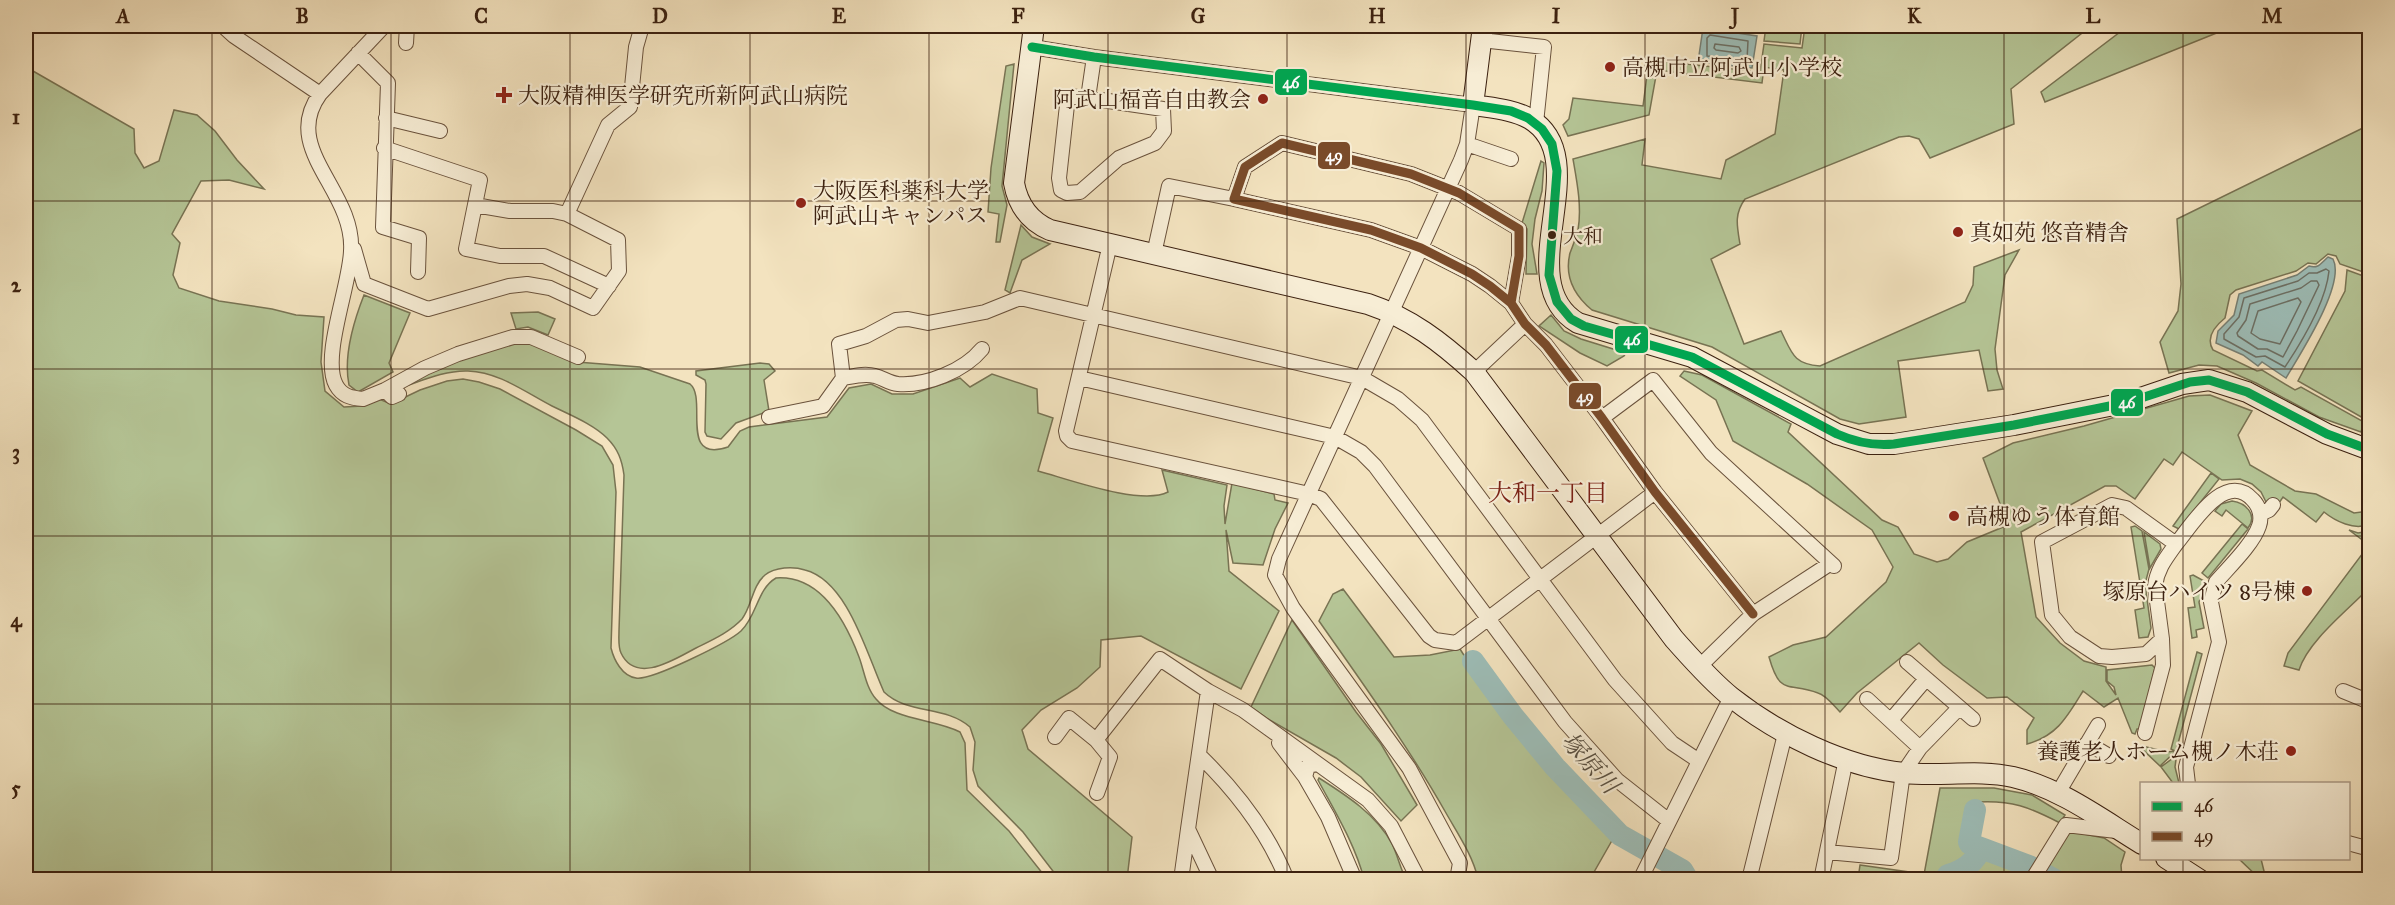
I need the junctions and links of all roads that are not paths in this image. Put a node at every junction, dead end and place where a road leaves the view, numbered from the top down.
1 (223, 26) edge
2 (384, 26) edge
3 (406, 26) edge
4 (642, 26) edge
5 (1034, 26) edge
6 (1482, 33) edge
7 (406, 43) dead end
8 (1032, 47) junction
9 (358, 53) junction
10 (1094, 57) junction
11 (320, 94) junction
12 (1088, 98) junction
13 (1473, 105) junction
14 (386, 118) junction
15 (1536, 123) junction
16 (440, 131) dead end
17 (1467, 144) junction
18 (384, 148) junction
19 (1511, 159) dead end
20 (1448, 188) junction
21 (1234, 199) junction
22 (475, 205) junction
23 (567, 214) junction
24 (352, 241) junction
25 (1110, 244) junction
26 (1421, 248) junction
27 (1154, 254) junction
28 (418, 272) dead end
29 (609, 285) junction
30 (1511, 303) junction
31 (1392, 312) junction
32 (1094, 314) junction
33 (1525, 324) junction
34 (982, 349) dead end
35 (578, 357) dead end
36 (1474, 372) junction
37 (843, 378) junction
38 (1079, 378) junction
39 (1362, 378) junction
40 (385, 390) junction
41 (399, 394) dead end
42 (770, 417) dead end
43 (1602, 418) junction
44 (1335, 437) junction
45 (2370, 450) edge
46 (1655, 492) junction
47 (1309, 494) junction
48 (2273, 505) dead end
49 (2260, 514) junction
50 (1597, 536) junction
51 (2176, 544) junction
52 (1540, 579) junction
53 (1754, 614) junction
54 (1489, 617) junction
55 (2162, 639) junction
56 (1908, 662) dead end
57 (1699, 667) junction
58 (1926, 679) junction
59 (1208, 691) junction
60 (2343, 691) dead end
61 (1731, 697) junction
62 (1867, 699) dead end
63 (2370, 702) edge
64 (1959, 708) junction
65 (1973, 719) dead end
66 (1891, 720) junction
67 (1262, 724) junction
68 (2098, 725) dead end
69 (2145, 733) dead end
70 (1785, 734) junction
71 (1055, 737) dead end
72 (1096, 740) junction
73 (2087, 743) junction
74 (1920, 748) junction
75 (1200, 756) junction
76 (2109, 756) dead end
77 (1846, 759) junction
78 (1699, 761) junction
79 (1317, 764) junction
80 (1903, 773) junction
81 (1305, 777) junction
82 (2188, 782) edge
83 (1097, 793) dead end
84 (2058, 794) junction
85 (1669, 821) junction
86 (1188, 829) junction
87 (2122, 832) junction
88 (2140, 843) edge
89 (2350, 843) edge
90 (2370, 849) edge
91 (1827, 852) junction
92 (2169, 860) edge
93 (1181, 879) edge
94 (1212, 879) edge
95 (1287, 879) edge
96 (1355, 879) edge
97 (1419, 879) edge
98 (1457, 879) edge
99 (1640, 879) edge
100 (1749, 879) edge
101 (1821, 879) edge
102 (2032, 879) edge
103 (2200, 879) edge

1 - 11 street
2 - 9 street
3 - 7 street
4 - 23 street
5 - 8 street
6 - 13 street
6 - 15 street
8 - 10 street
8 - 25 street
9 - 11 street
9 - 14 street
10 - 12 street
10 - 13 street
11 - 24 street
12 - 12 street
13 - 15 street
13 - 17 street
14 - 16 street
14 - 18 street
15 - 45 street
17 - 19 street
17 - 20 street
18 - 22 street
18 - 28 street
20 - 21 street
20 - 26 street
20 - 30 street
21 - 26 street
21 - 27 street
22 - 23 street
22 - 29 street
23 - 29 street
24 - 29 street
24 - 40 street
25 - 27 street
25 - 32 street
26 - 30 street
26 - 31 street
27 - 31 street
30 - 33 street
31 - 36 street
31 - 39 street
32 - 37 street
32 - 38 street
32 - 39 street
33 - 36 street
33 - 43 street
34 - 37 street
35 - 40 street
36 - 50 street
37 - 42 street
38 - 44 street
38 - 47 street
39 - 44 street
39 - 52 street
40 - 41 street
43 - 46 street
43 - 53 street
44 - 47 street
44 - 54 street
46 - 50 street
46 - 53 street
47 - 54 street
47 - 98 street
48 - 49 street
49 - 51 street
49 - 82 street
50 - 52 street
50 - 57 street
51 - 55 street
51 - 55 street
52 - 54 street
52 - 78 street
53 - 57 street
54 - 85 street
55 - 69 street
56 - 58 street
57 - 61 street
58 - 64 street
58 - 66 street
59 - 67 street
59 - 72 street
59 - 75 street
60 - 63 street
61 - 70 street
61 - 78 street
62 - 66 street
64 - 65 street
64 - 74 street
66 - 74 street
67 - 79 street
67 - 81 street
68 - 73 street
70 - 77 street
70 - 100 street
71 - 72 street
72 - 83 street
73 - 76 street
73 - 84 street
74 - 80 street
75 - 86 street
75 - 95 street
77 - 80 street
77 - 91 street
78 - 85 street
79 - 81 street
79 - 97 street
80 - 84 street
80 - 91 street
81 - 96 street
84 - 87 street
85 - 99 street
86 - 93 street
86 - 94 street
87 - 88 street
87 - 102 street
89 - 90 street
91 - 101 street
92 - 103 street

